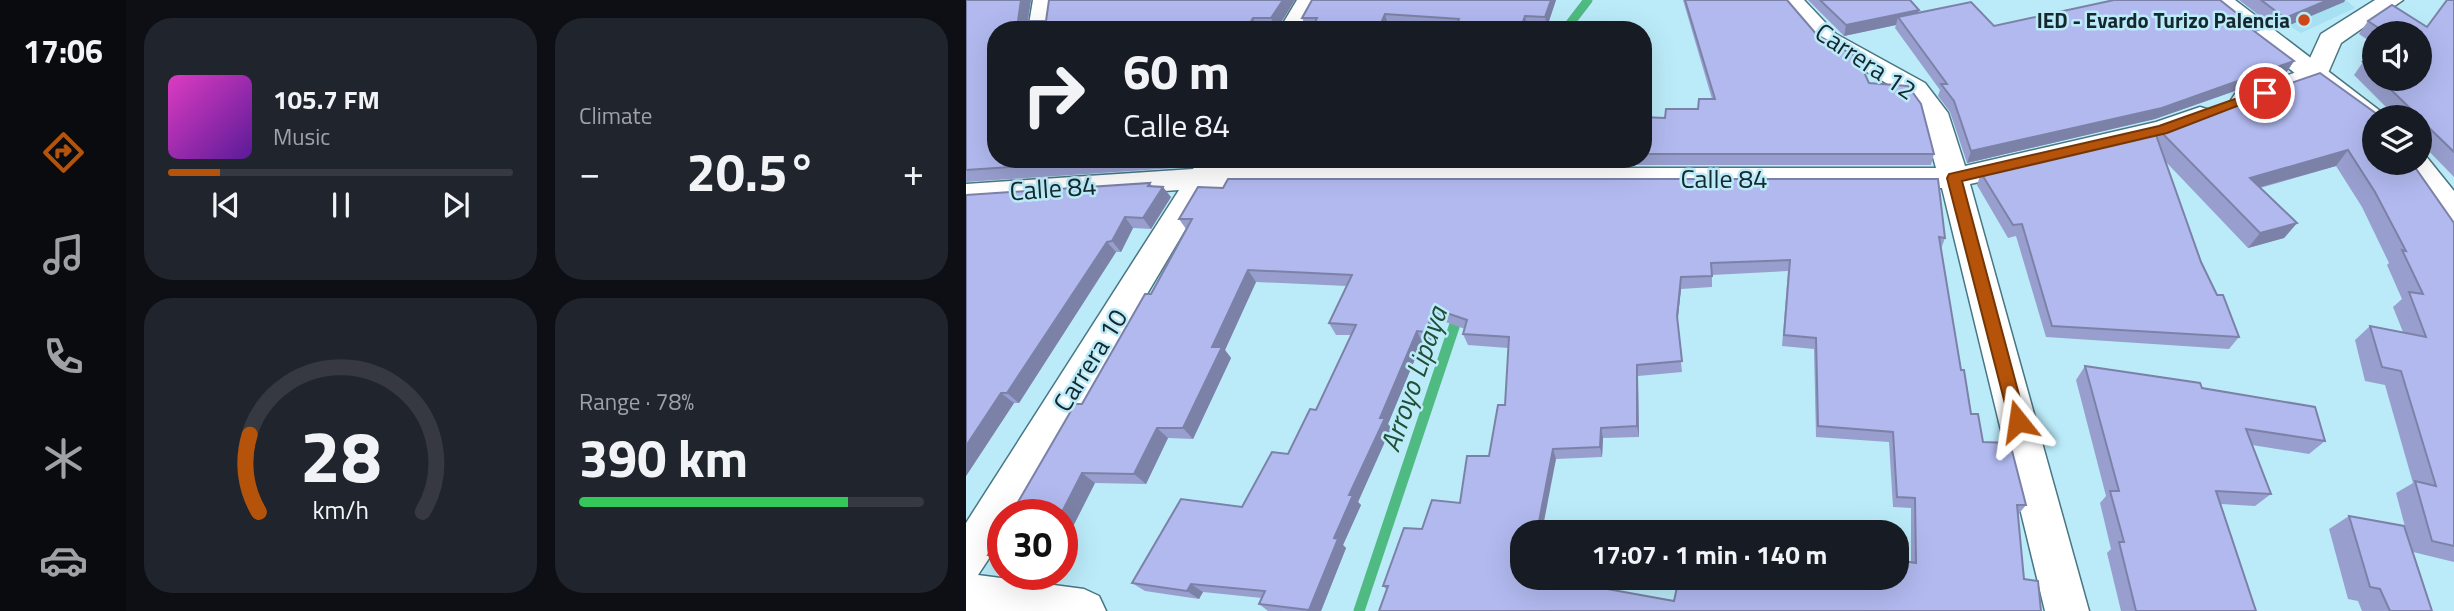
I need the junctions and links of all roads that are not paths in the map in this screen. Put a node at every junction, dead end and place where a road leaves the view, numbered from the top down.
1 (1045, 0) edge
2 (1309, 0) edge
3 (1791, 0) edge
4 (2218, 0) edge
5 (2391, 0) edge
6 (1042, 21) edge
7 (1296, 21) edge
8 (2316, 74) junction
9 (2362, 111) edge
10 (1208, 168) edge
11 (2423, 175) edge
12 (1954, 178) junction
13 (966, 194) edge
14 (2454, 223) edge
15 (966, 560) edge
16 (966, 595) edge
17 (1084, 611) edge
18 (2067, 611) edge

1 - 6 street
2 - 7 street
3 - 12 street, Carrera 12
4 - 8 street
5 - 8 street
8 - 9 street
8 - 12 street, Calle 84
10 - 12 street, Calle 84
10 - 13 street, Calle 84
10 - 15 street, Carrera 10
11 - 14 street
12 - 18 street, Carrera 12
16 - 17 street

